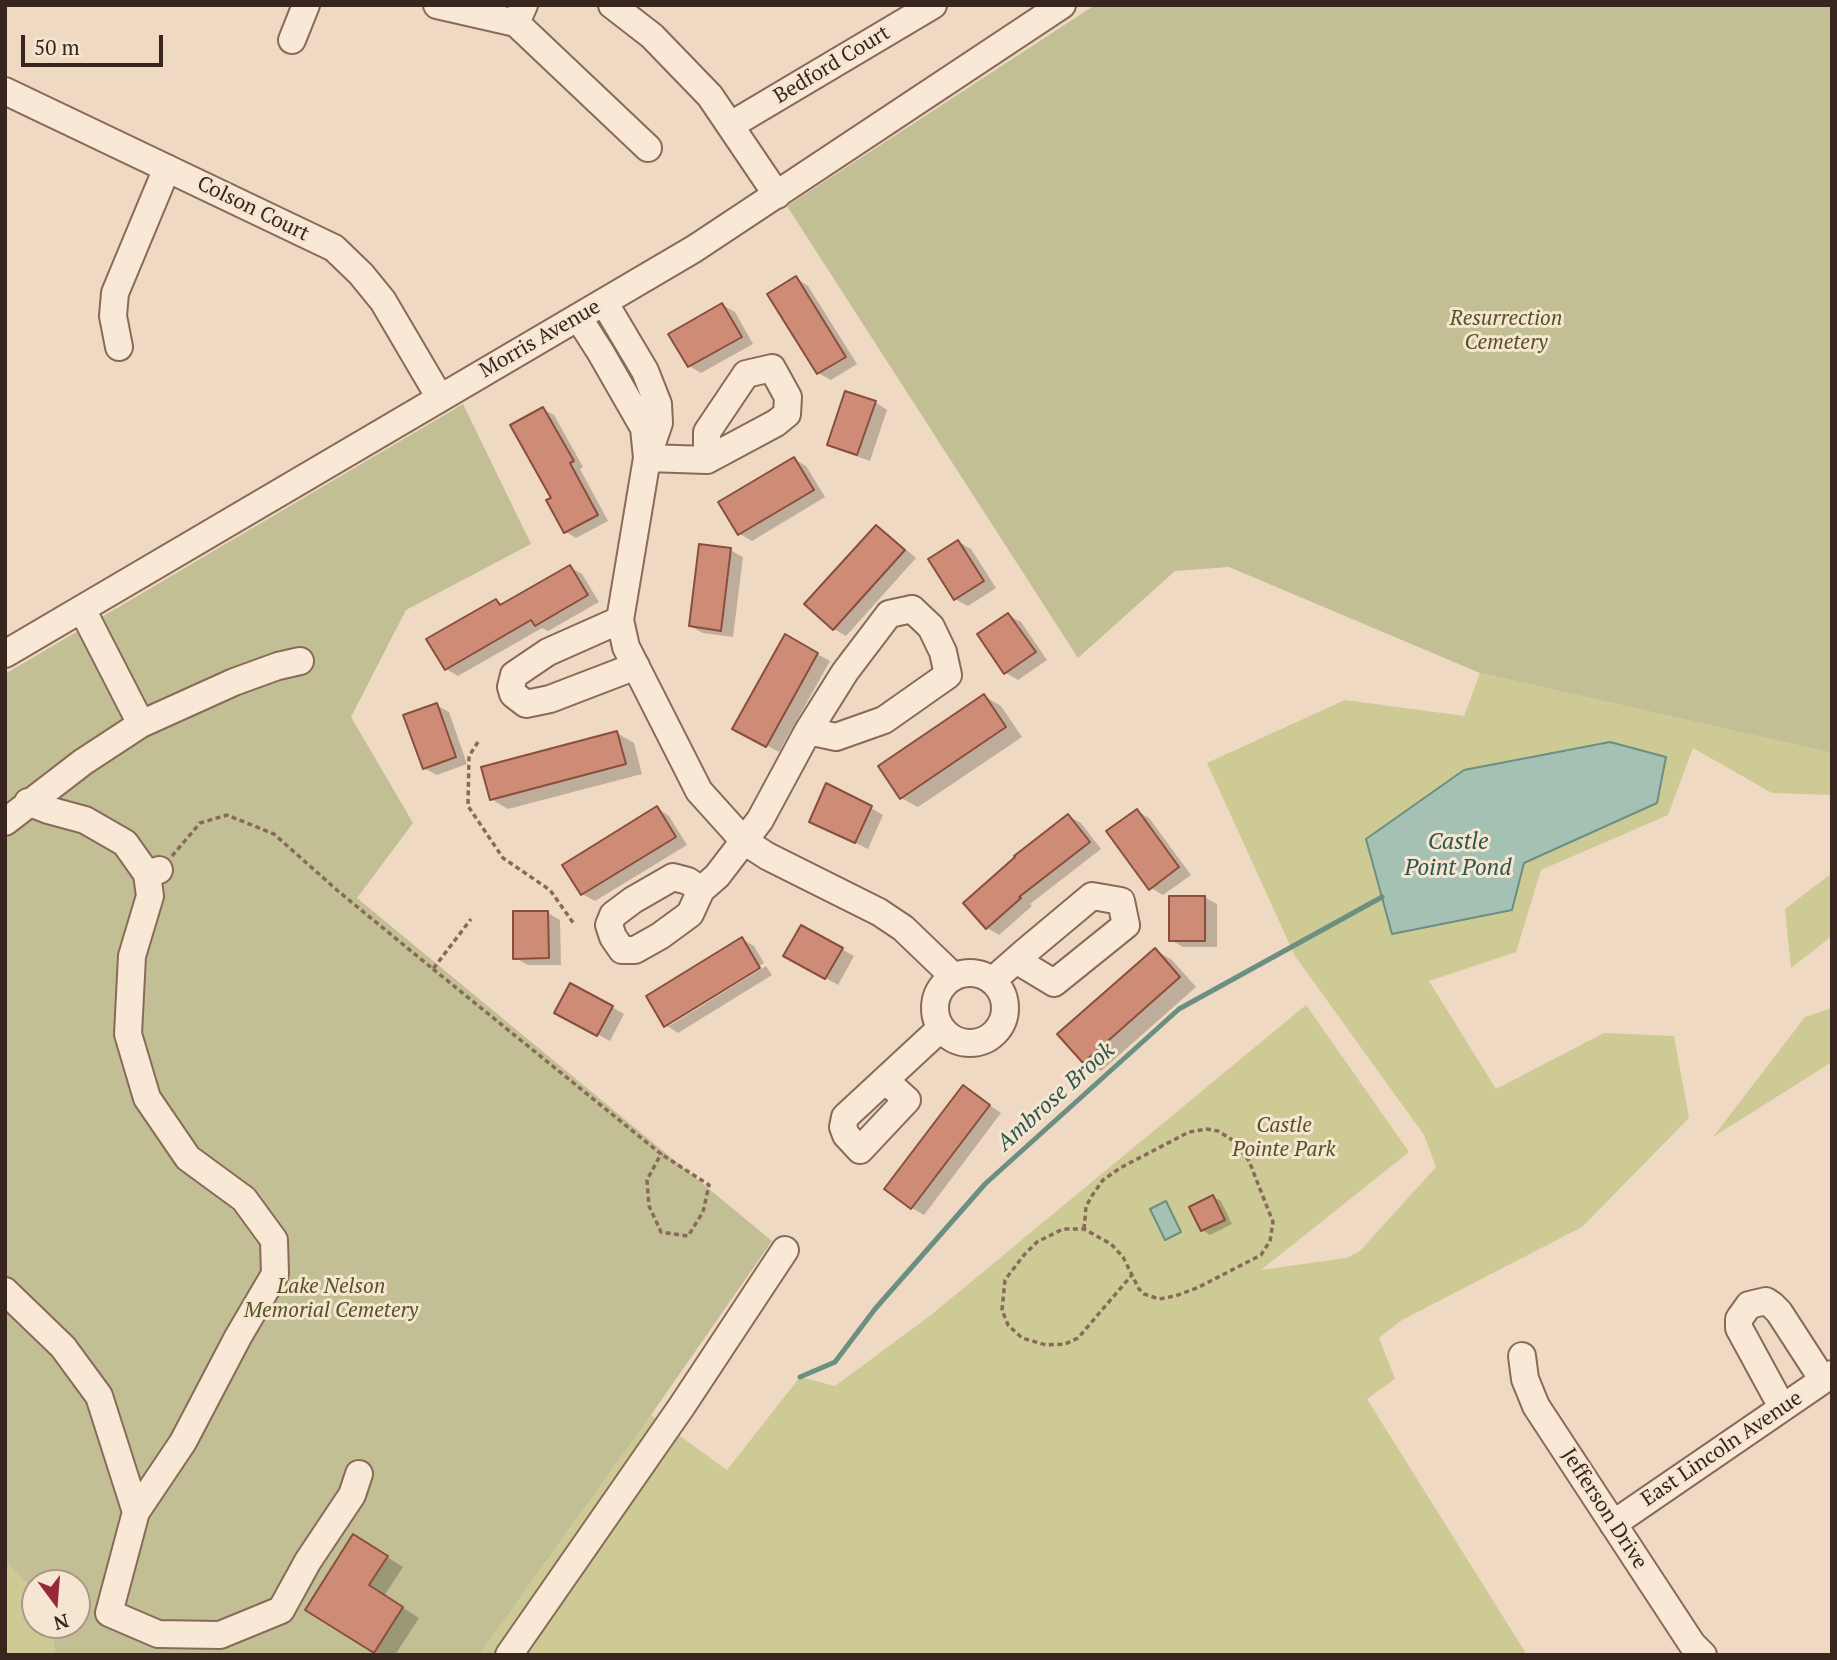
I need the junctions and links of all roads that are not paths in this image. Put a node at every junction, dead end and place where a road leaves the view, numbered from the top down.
1 (306, 5) edge
2 (437, 5) edge
3 (612, 5) edge
4 (933, 5) edge
5 (1062, 5) edge
6 (520, 14) edge
7 (292, 40) dead end
8 (5, 91) edge
9 (732, 125) junction
10 (648, 148) dead end
11 (167, 168) junction
12 (777, 195) junction
13 (604, 302) junction
14 (578, 317) junction
15 (119, 347) dead end
16 (440, 398) junction
17 (647, 458) junction
18 (707, 460) dead end
19 (82, 609) junction
20 (620, 620) junction
21 (5, 654) edge
22 (300, 662) dead end
23 (636, 666) junction
24 (141, 724) junction
25 (808, 732) junction
26 (29, 802) junction
27 (5, 822) edge
28 (744, 841) junction
29 (701, 890) dead end
30 (1016, 960) dead end
31 (953, 976) junction
32 (992, 981) junction
33 (941, 1028) junction
34 (885, 1080) dead end
35 (785, 1251) dead end
36 (5, 1291) edge
37 (1522, 1356) dead end
38 (1827, 1377) edge
39 (1783, 1407) junction
40 (359, 1474) dead end
41 (136, 1513) junction
42 (1613, 1524) junction
43 (509, 1655) edge
44 (1703, 1655) edge

1 - 7 street
2 - 6 street
3 - 9 street
4 - 9 street, Bedford Court
5 - 12 street, Morris Avenue
6 - 10 street
8 - 11 street, Colson Court
9 - 12 street
11 - 15 street
11 - 16 street, Colson Court
12 - 13 street, Morris Avenue
13 - 14 street, Morris Avenue
13 - 17 street
14 - 16 street, Morris Avenue
14 - 17 street
16 - 19 street, Morris Avenue
17 - 18 street
17 - 20 street
19 - 21 street, Morris Avenue
19 - 24 street
20 - 23 street
20 - 23 street
22 - 24 street
23 - 28 street
24 - 26 street
25 - 25 street
25 - 28 street
26 - 27 street
26 - 41 street
28 - 29 street
28 - 31 street
30 - 32 street
31 - 32 street
31 - 33 street
32 - 33 street
33 - 34 street
35 - 43 street
36 - 41 street
37 - 42 street, Jefferson Drive
38 - 39 street, East Lincoln Avenue
38 - 39 street
39 - 42 street, East Lincoln Avenue
40 - 41 street
42 - 44 street, Jefferson Drive

